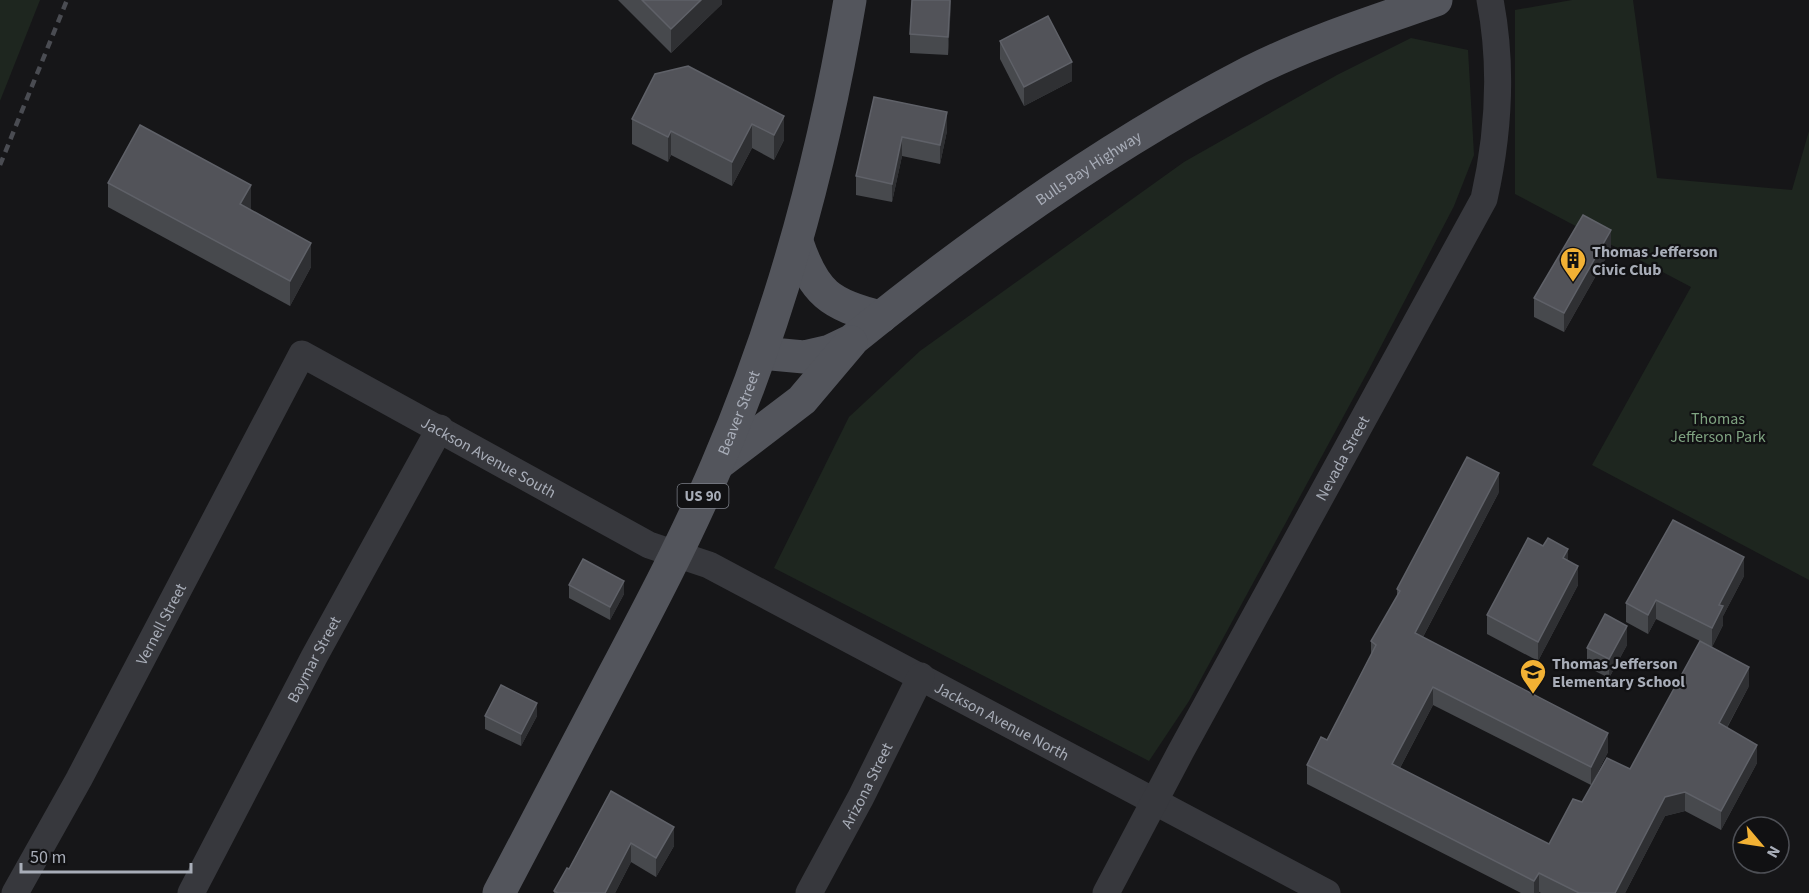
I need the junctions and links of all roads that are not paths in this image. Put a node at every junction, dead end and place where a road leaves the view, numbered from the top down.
1 (850, 0) edge
2 (1436, 0) edge
3 (1490, 0) edge
4 (797, 242) junction
5 (881, 317) junction
6 (851, 341) junction
7 (760, 353) junction
8 (302, 354) joint
9 (440, 428) junction
10 (718, 464) junction
11 (677, 554) junction
12 (921, 676) junction
13 (1155, 803) junction
14 (15, 893) edge
15 (191, 893) edge
16 (499, 893) edge
17 (809, 893) edge
18 (1106, 893) edge
19 (1327, 893) edge

1 - 4 main road, Beaver Street / US 90
2 - 5 main road, Bulls Bay Highway
3 - 13 street, Nevada Street
4 - 5 main road
4 - 7 main road, Beaver Street / US 90
5 - 6 main road, Bulls Bay Highway
6 - 7 main road, Bulls Bay Highway
6 - 10 main road
7 - 10 main road, Beaver Street / US 90
8 - 9 street, Jackson Avenue South
8 - 14 street, Vernell Street
9 - 11 street, Jackson Avenue South
9 - 15 street, Baymar Street
10 - 11 main road, Beaver Street / US 90
11 - 12 street, Jackson Avenue North
11 - 16 main road, Beaver Street / US 90
12 - 13 street, Jackson Avenue North
12 - 17 street, Arizona Street
13 - 18 street, Nevada Street
13 - 19 street, Jackson Avenue North

